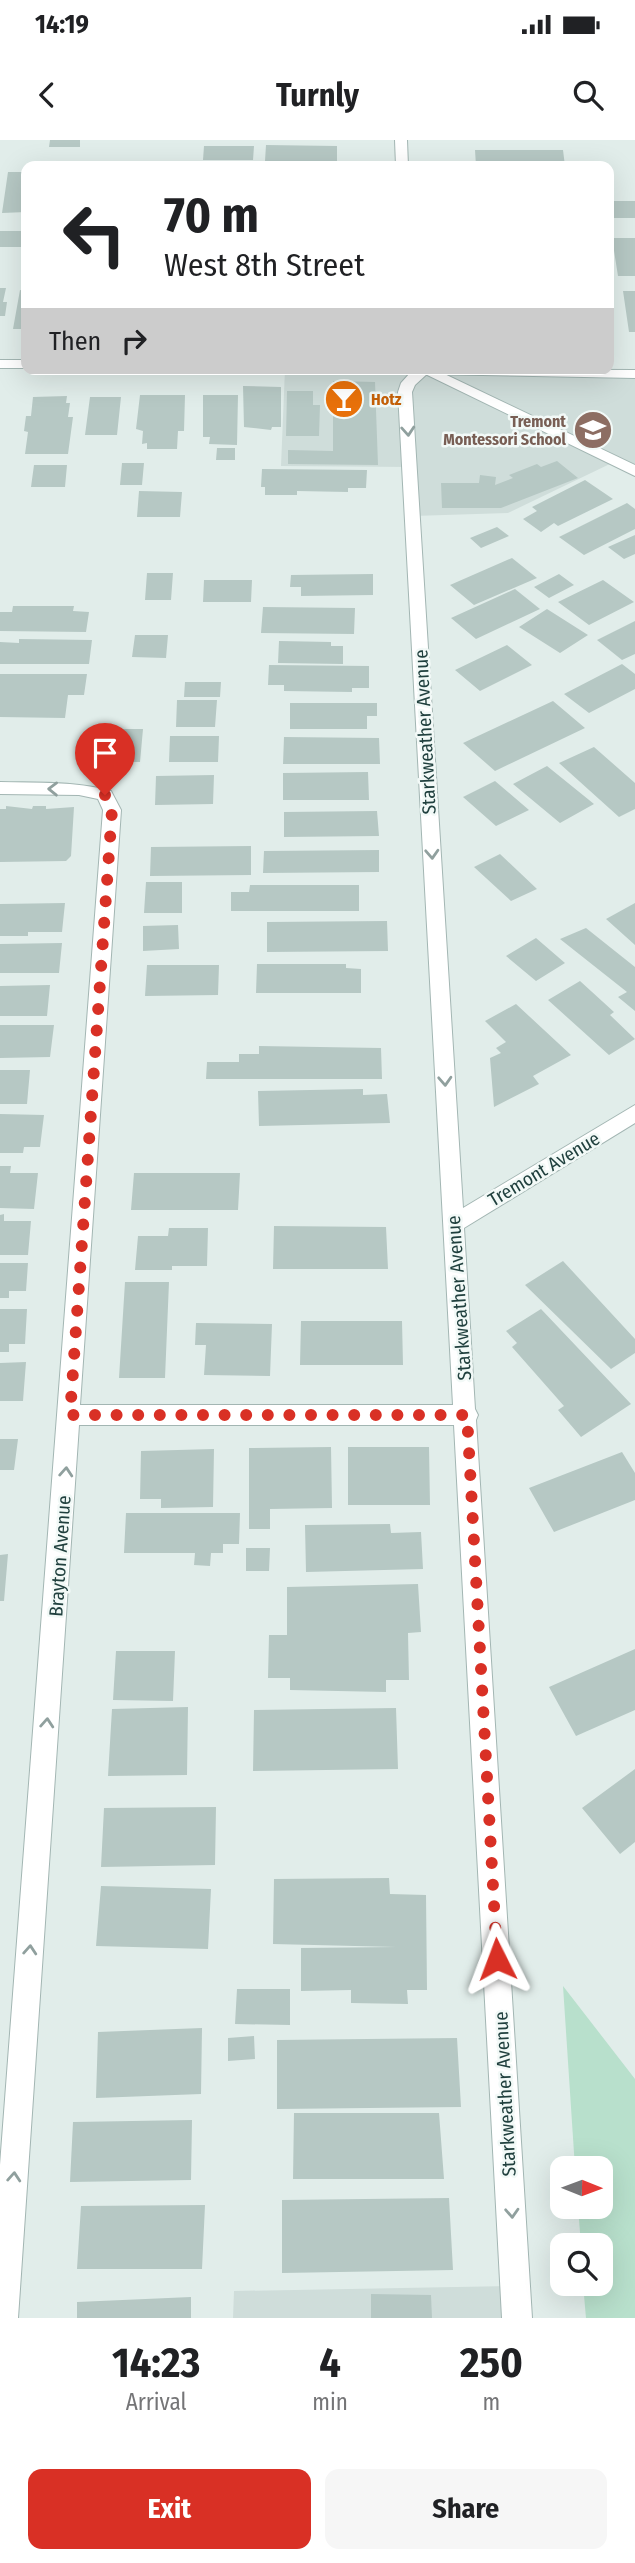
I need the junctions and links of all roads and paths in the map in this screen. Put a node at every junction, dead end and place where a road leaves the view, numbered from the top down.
1 (401, 140) edge
2 (402, 161) edge
3 (0, 364) edge
4 (21, 364) edge
5 (614, 374) edge
6 (635, 374) edge
7 (414, 375) edge
8 (429, 375) edge
9 (635, 471) edge
10 (0, 788) edge
11 (635, 1113) edge
12 (453, 1224) junction
13 (70, 1415) junction
14 (467, 1415) junction
15 (3, 2318) edge
16 (517, 2318) edge

1 - 2 street
3 - 4 street
5 - 6 street
7 -> 12 street, Starkweather Avenue
8 - 9 street
13 -> 10 street, Brayton Avenue
11 - 12 street, Tremont Avenue
12 - 14 street, Starkweather Avenue
13 - 14 street
15 -> 13 street, Brayton Avenue
14 -> 16 street, Starkweather Avenue

